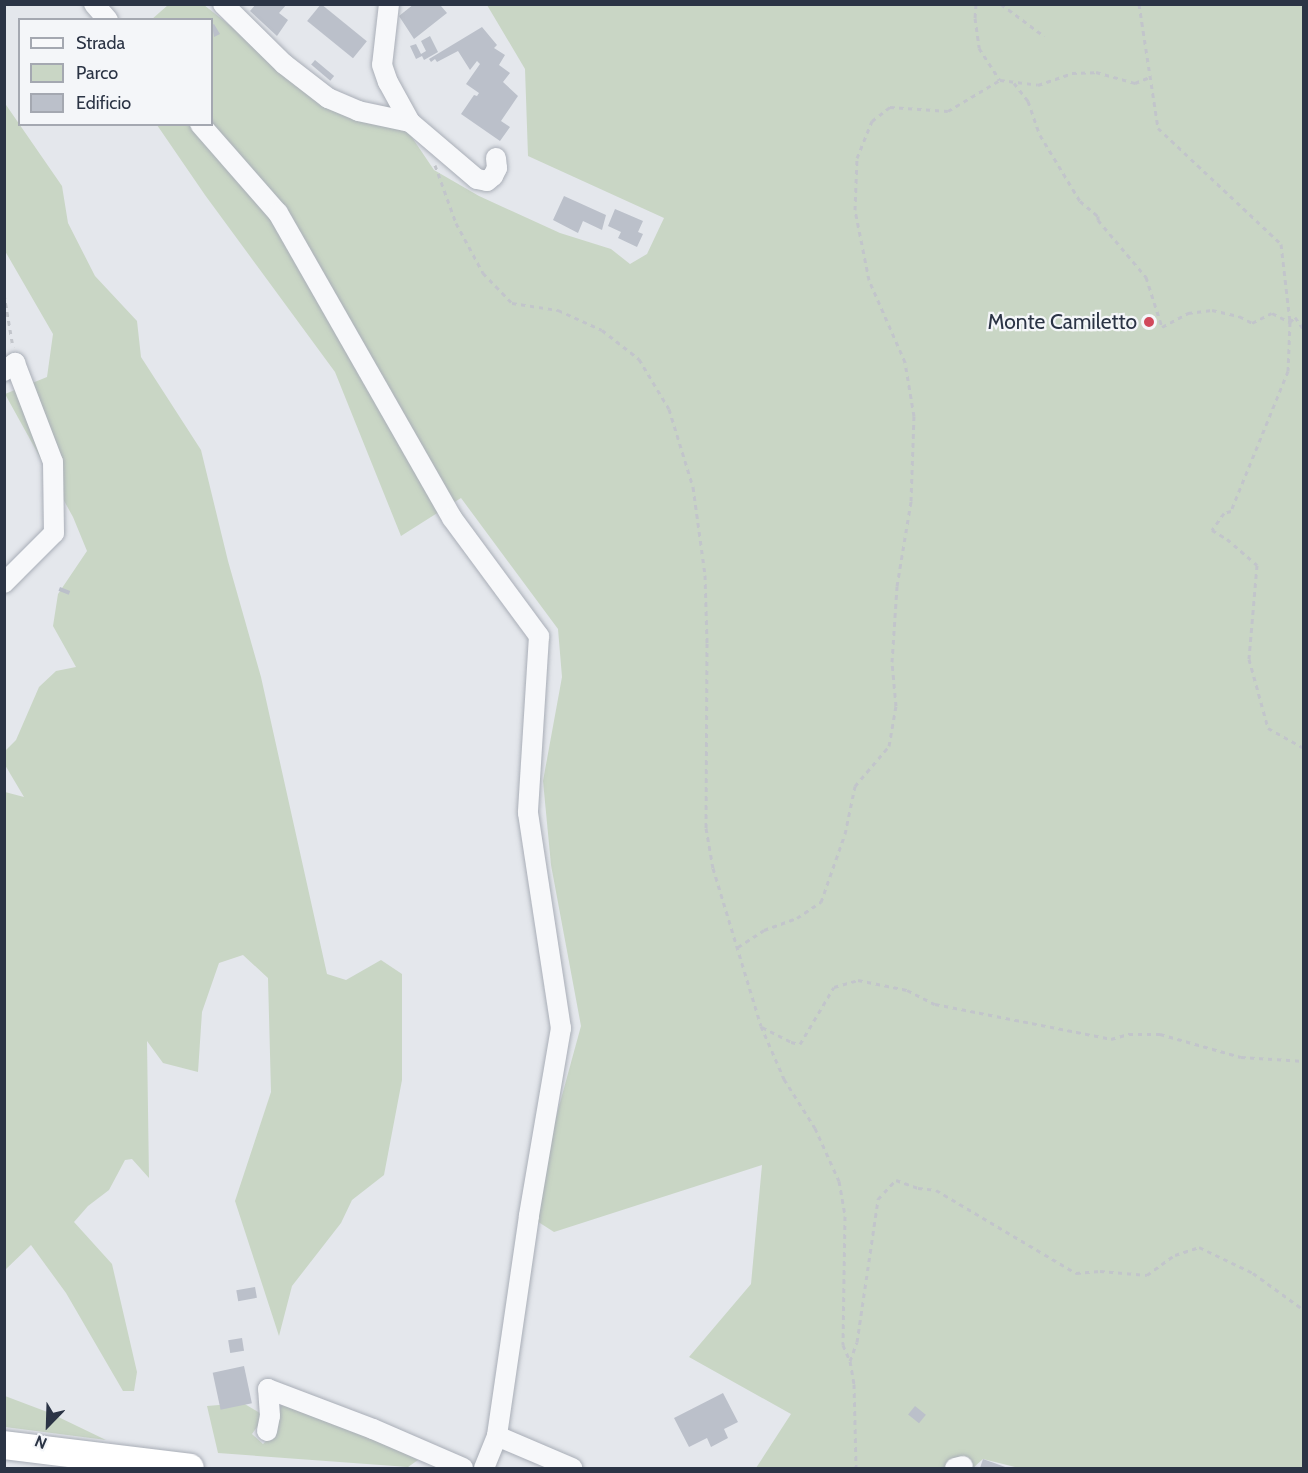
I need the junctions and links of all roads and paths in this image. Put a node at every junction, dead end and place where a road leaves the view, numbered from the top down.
1 (94, 4) edge
2 (223, 4) edge
3 (389, 4) edge
4 (976, 4) edge
5 (1001, 4) edge
6 (1139, 4) edge
7 (106, 18) edge
8 (1044, 36) dead end
9 (1152, 76) junction
10 (1000, 80) junction
11 (1013, 82) junction
12 (410, 122) junction
13 (202, 126) edge
14 (496, 158) dead end
15 (433, 160) dead end
16 (4, 294) edge
17 (1290, 322) junction
18 (1304, 330) edge
19 (10, 367) edge
20 (4, 583) edge
21 (1304, 748) edge
22 (738, 947) junction
23 (761, 1026) junction
24 (1304, 1061) edge
25 (1304, 1310) edge
26 (850, 1361) junction
27 (267, 1431) dead end
28 (497, 1436) junction
29 (4, 1445) edge
30 (190, 1468) edge
31 (463, 1468) edge
32 (484, 1468) edge
33 (572, 1468) edge
34 (856, 1468) edge

1 - 7 street
2 - 12 street
3 - 12 street
4 - 10 path
5 - 8 path
6 - 9 path
9 - 11 path
9 - 17 path
10 - 11 path
10 - 22 path
11 - 17 path
12 - 14 street
13 - 28 street
15 - 22 path
16 - 19 path
17 - 18 path
17 - 21 path
19 - 20 street
22 - 23 path
23 - 24 path
23 - 26 path
25 - 26 path
26 - 34 path
27 - 31 street
28 - 32 street
28 - 33 street
29 - 30 highway

